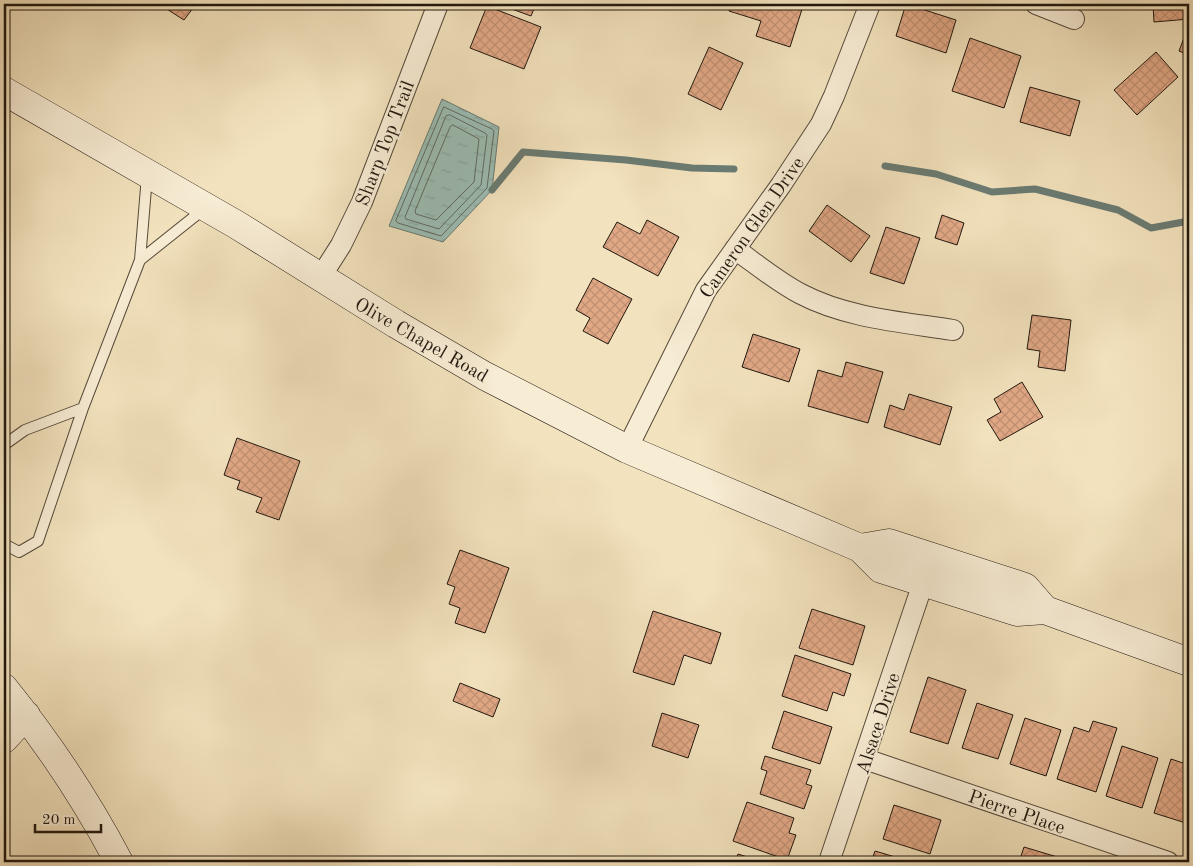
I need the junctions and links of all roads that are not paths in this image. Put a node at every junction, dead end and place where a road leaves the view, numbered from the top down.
1 (438, 4) edge
2 (870, 4) edge
3 (1036, 4) edge
4 (1074, 18) dead end
5 (4, 90) edge
6 (147, 174) junction
7 (206, 208) junction
8 (734, 249) junction
9 (140, 260) junction
10 (320, 278) junction
11 (952, 330) dead end
12 (83, 408) junction
13 (4, 445) edge
14 (627, 449) junction
15 (4, 544) edge
16 (860, 548) junction
17 (923, 582) junction
18 (1045, 610) junction
19 (1189, 662) edge
20 (4, 688) edge
21 (26, 715) junction
22 (4, 739) edge
23 (865, 759) junction
24 (1132, 857) edge
25 (119, 862) edge
26 (829, 862) edge
27 (1168, 862) edge

1 - 10 street, Sharp Top Trail
2 - 8 street, Cameron Glen Drive
3 - 4 street
5 - 6 main road, Olive Chapel Road
6 - 7 main road, Olive Chapel Road
6 - 9 lane
7 - 9 lane
7 - 10 main road, Olive Chapel Road
8 - 11 street
8 - 14 street, Cameron Glen Drive
9 - 12 lane
10 - 14 main road, Olive Chapel Road
12 - 13 lane
12 - 15 lane
14 - 16 main road, Olive Chapel Road
16 - 17 main road, Olive Chapel Road
16 - 18 main road, Olive Chapel Road
17 - 18 main road, Olive Chapel Road
17 - 23 street, Alsace Drive
18 - 19 main road, Olive Chapel Road
20 - 21 main road
21 - 22 main road
21 - 25 main road
23 - 24 street, Pierre Place
23 - 26 street, Alsace Drive
24 - 27 street, Pierre Place

